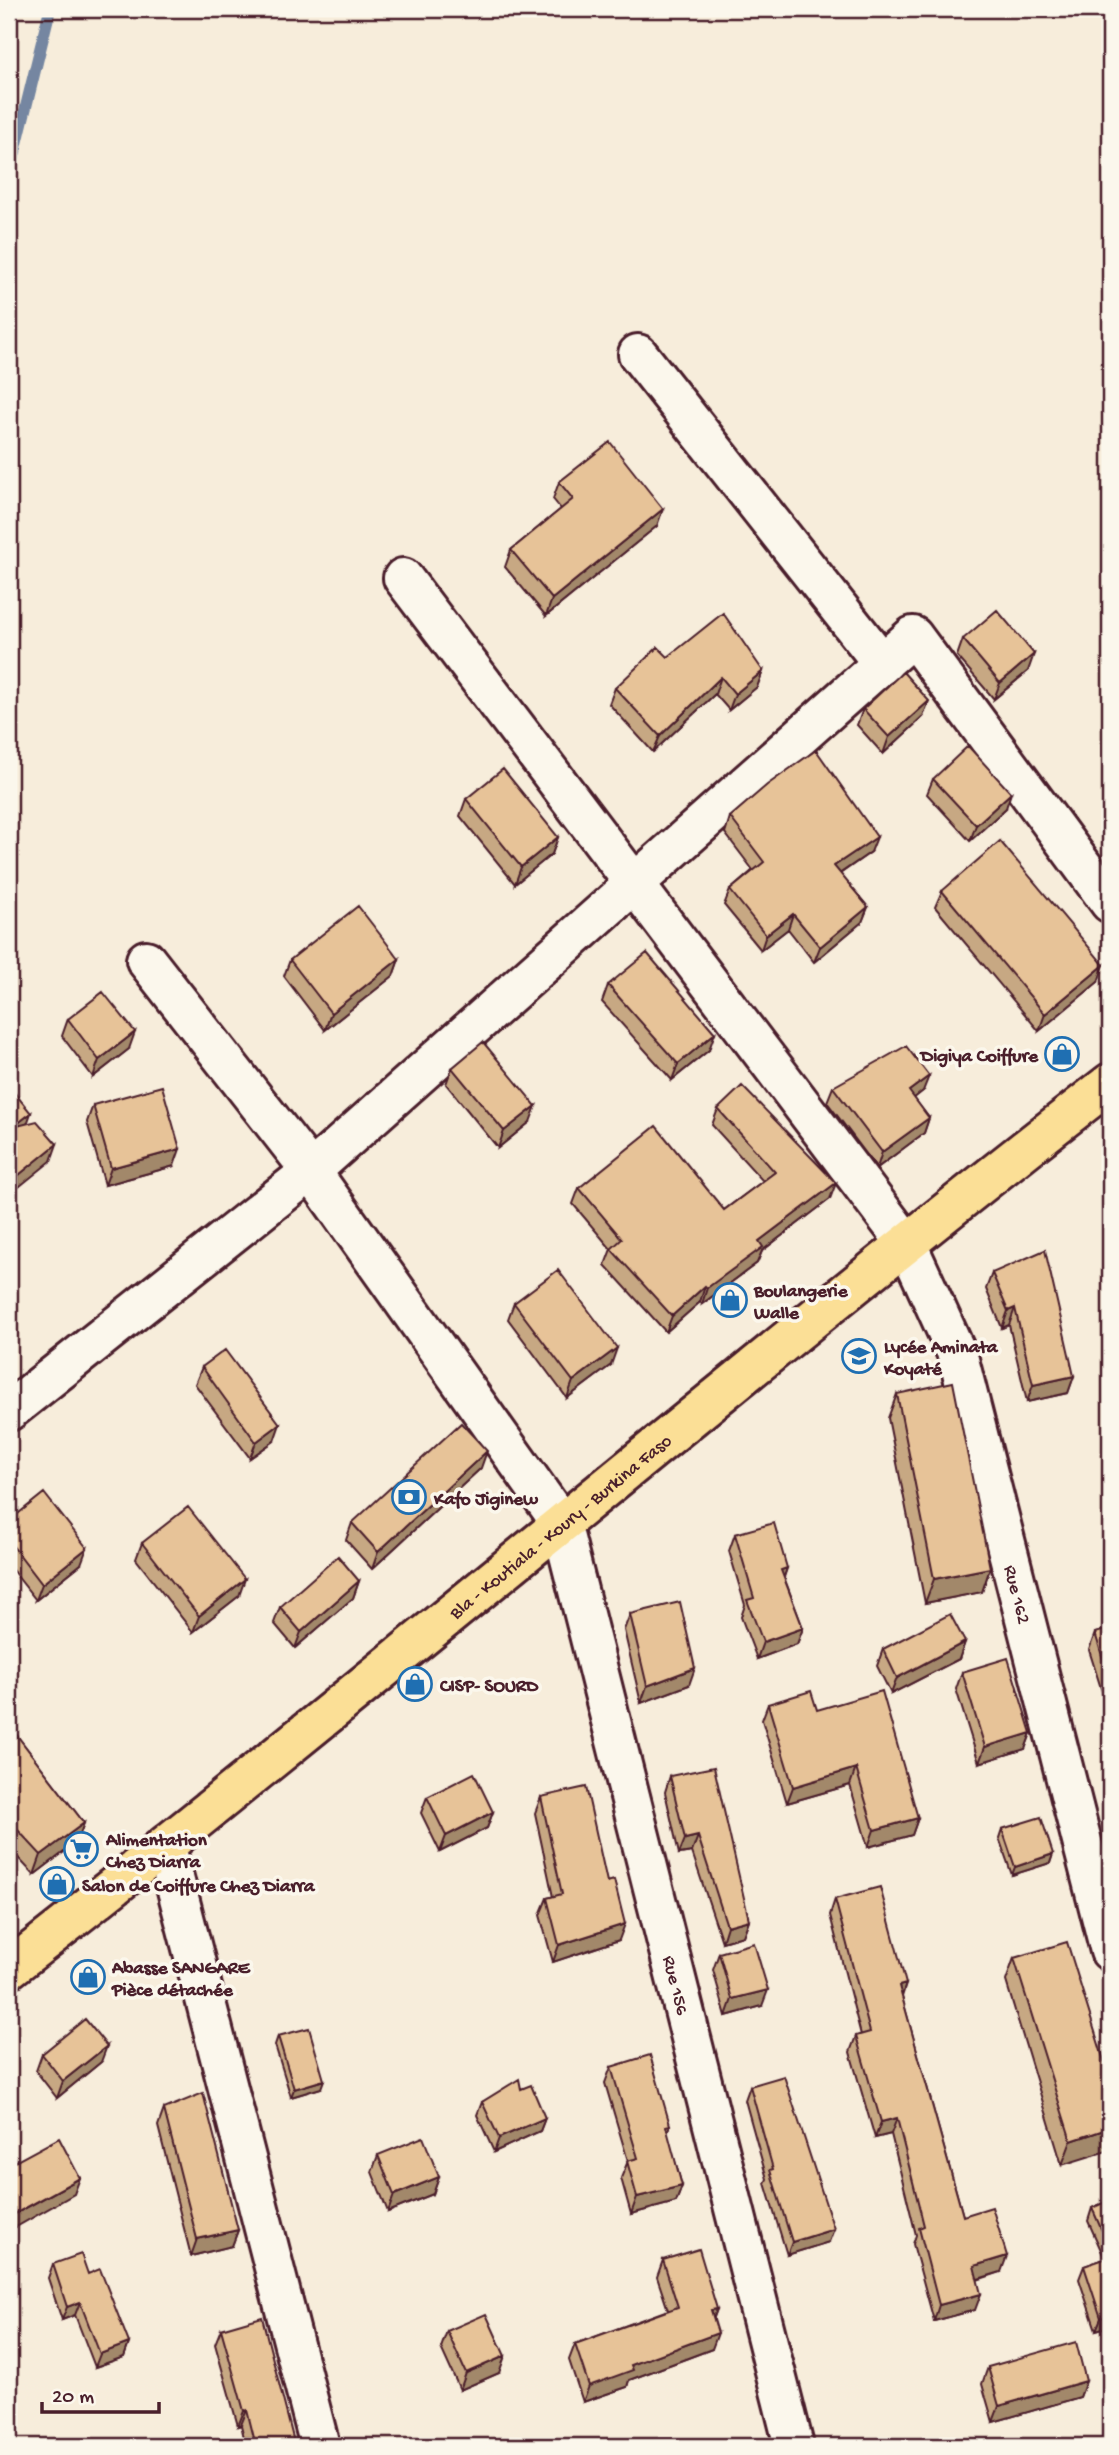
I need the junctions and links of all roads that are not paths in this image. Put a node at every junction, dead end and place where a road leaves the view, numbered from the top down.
1 (638, 354) dead end
2 (403, 578) dead end
3 (883, 664) junction
4 (635, 883) junction
5 (1110, 903) edge
6 (146, 960) dead end
7 (1110, 1083) edge
8 (311, 1171) junction
9 (907, 1244) junction
10 (9, 1411) edge
11 (561, 1523) junction
12 (166, 1847) junction
13 (1110, 1951) edge
14 (9, 1969) edge
15 (320, 2446) edge
16 (794, 2446) edge

1 - 3 street
2 - 4 street, Rue 162
3 - 4 street
3 - 5 street
4 - 8 street
4 - 9 street, Rue 162
6 - 8 street
7 - 9 main road, Bla - Koutiala - Koury - Burkina Faso
8 - 10 street
8 - 11 street
9 - 11 main road, Bla - Koutiala - Koury - Burkina Faso
9 - 13 street, Rue 162
11 - 12 main road, Bla - Koutiala - Koury - Burkina Faso
11 - 16 street, Rue 156
12 - 14 main road, Bla - Koutiala - Koury - Burkina Faso
12 - 15 street

